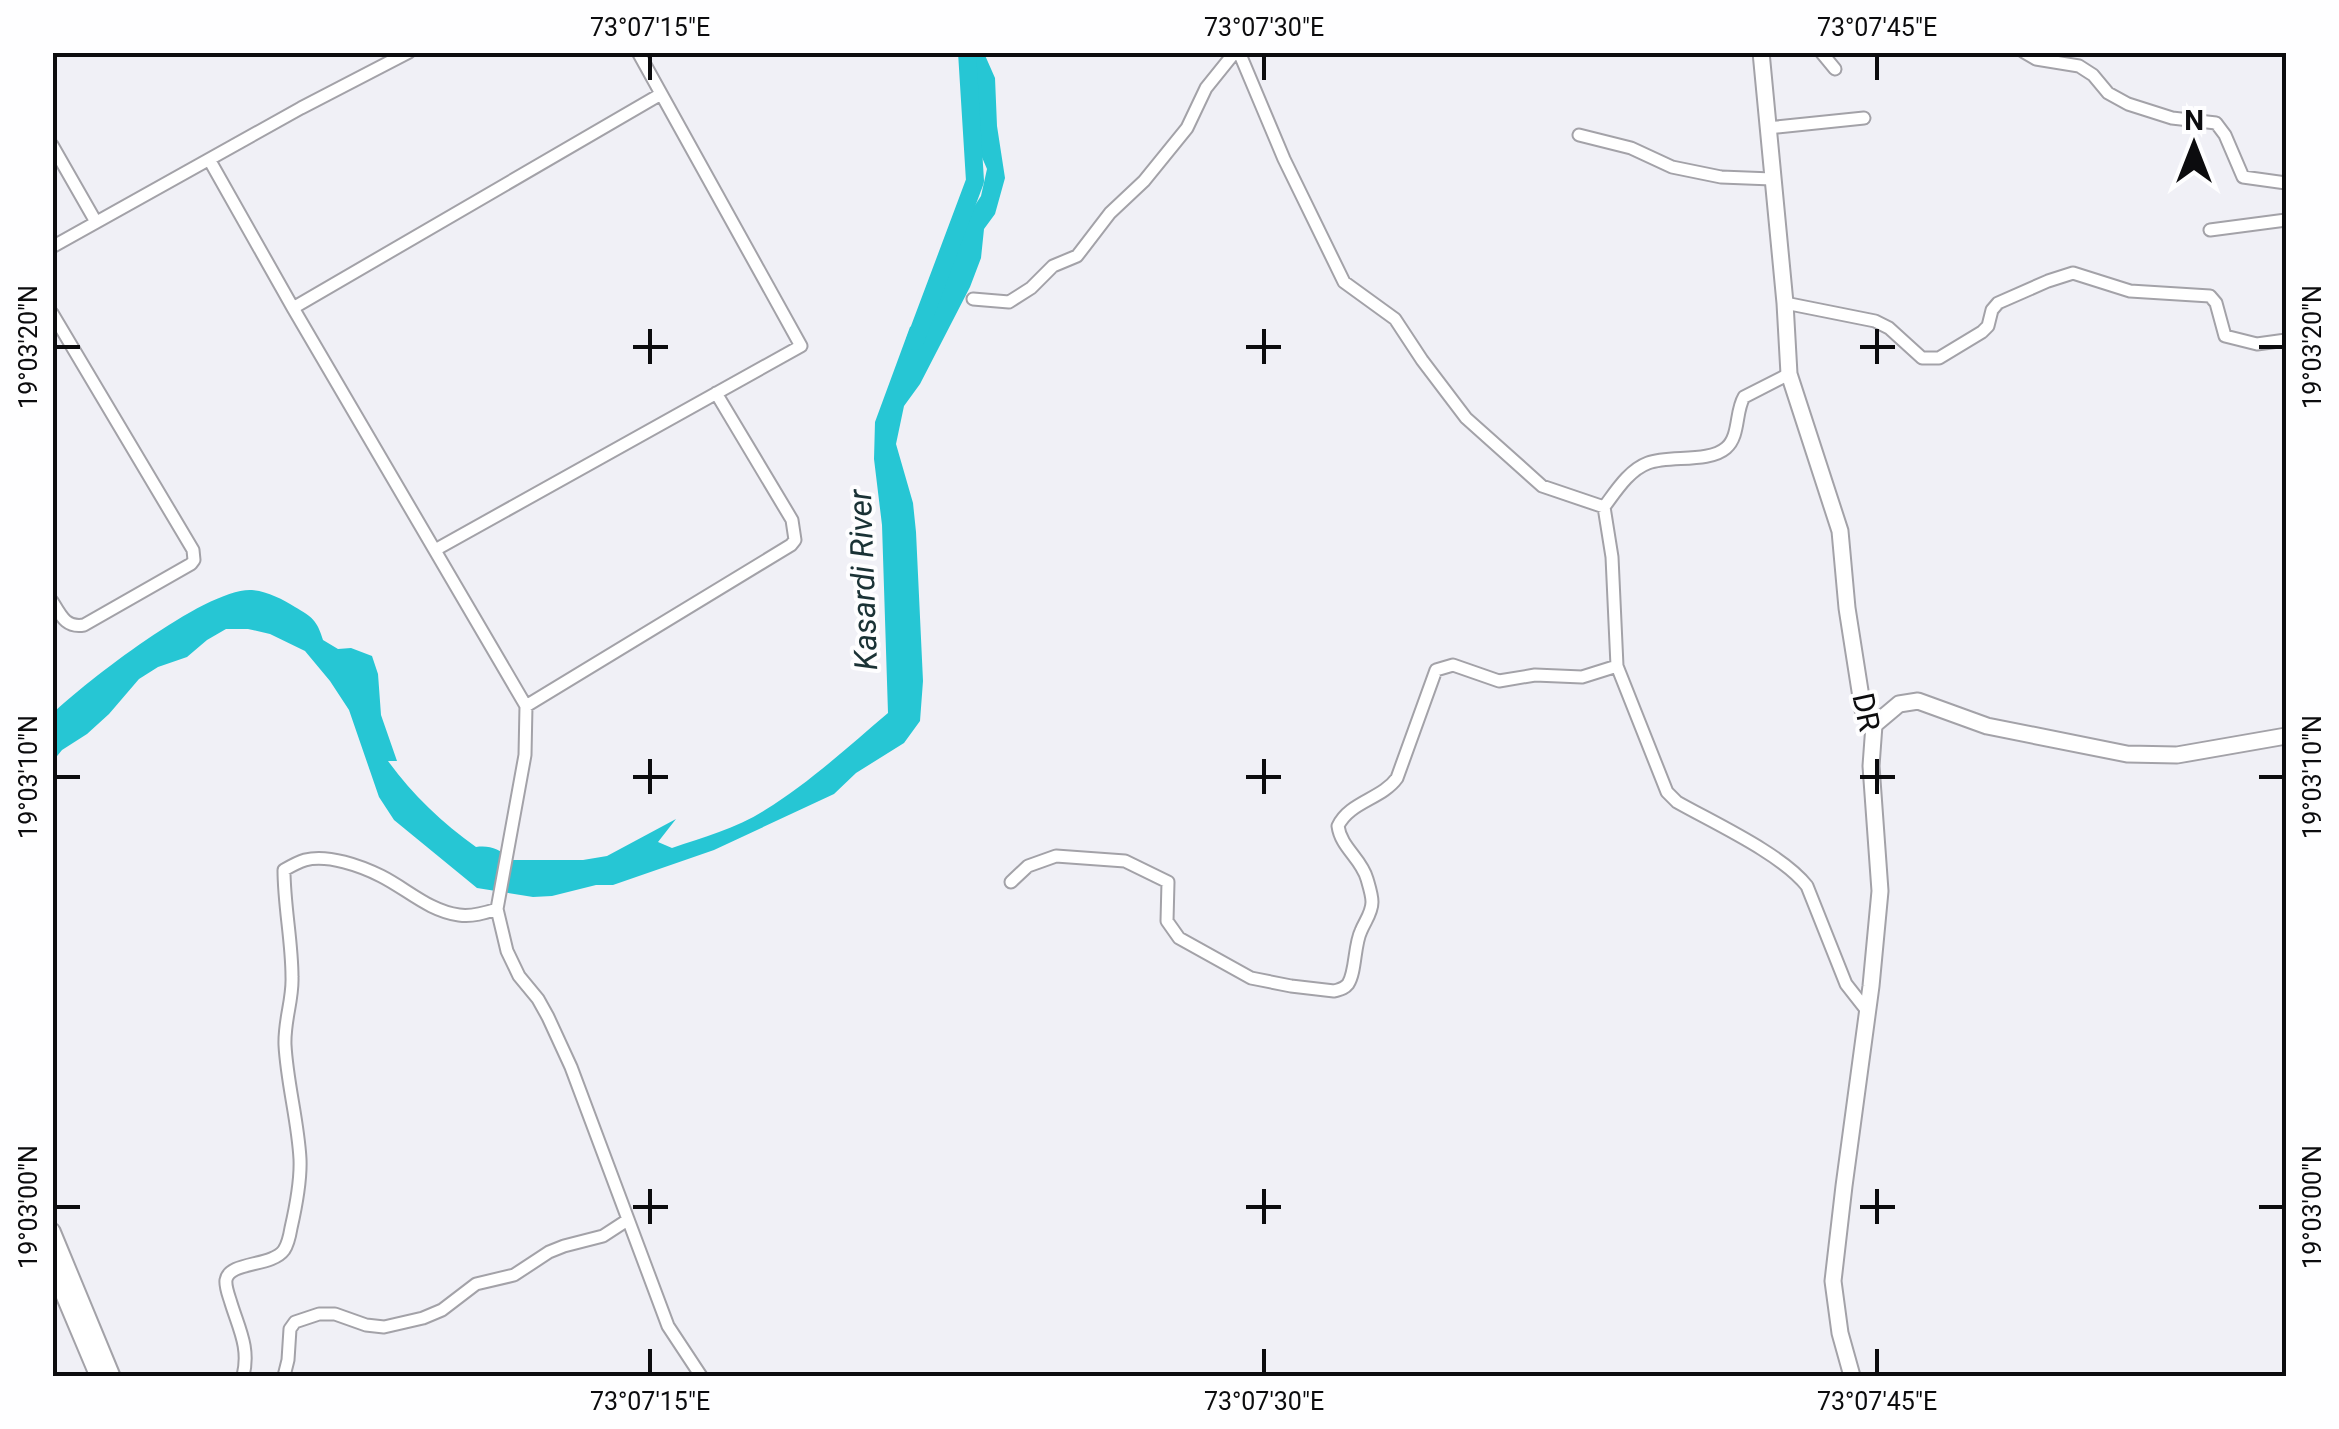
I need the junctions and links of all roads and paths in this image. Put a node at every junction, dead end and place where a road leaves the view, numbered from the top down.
1 (408, 52) edge
2 (638, 52) edge
3 (1237, 52) edge
4 (1762, 52) edge
5 (1822, 52) edge
6 (2024, 52) edge
7 (1835, 68) dead end
8 (661, 94) junction
9 (1864, 118) dead end
10 (1767, 128) junction
11 (1578, 135) dead end
12 (52, 145) edge
13 (210, 161) junction
14 (1772, 178) junction
15 (2286, 182) edge
16 (2286, 220) edge
17 (96, 222) junction
18 (2210, 230) dead end
19 (52, 247) edge
20 (973, 299) dead end
21 (1785, 303) junction
22 (293, 308) junction
23 (52, 313) edge
24 (2286, 340) edge
25 (1789, 374) junction
26 (716, 393) junction
27 (1604, 507) junction
28 (435, 550) junction
29 (52, 601) edge
30 (1617, 666) junction
31 (526, 706) junction
32 (1874, 724) junction
33 (2286, 736) edge
34 (1011, 882) dead end
35 (499, 903) junction
36 (1868, 1012) junction
37 (626, 1221) junction
38 (52, 1231) edge
39 (52, 1268) edge
40 (98, 1376) edge
41 (112, 1376) edge
42 (243, 1376) edge
43 (284, 1376) edge
44 (701, 1376) edge
45 (1852, 1376) edge

1 - 13 street
2 - 8 street
3 - 20 street
3 - 27 street
4 - 10 main road, DR
5 - 7 street
6 - 15 street
8 - 22 street
8 - 26 street
9 - 10 street
10 - 14 main road, DR
11 - 14 street
12 - 17 street
13 - 17 street
13 - 22 street
14 - 21 main road, DR
16 - 18 street
17 - 19 street
21 - 24 street
21 - 25 main road, DR
22 - 28 street
23 - 29 street
25 - 27 street
25 - 32 main road, DR
26 - 28 street
26 - 31 street
27 - 30 street
28 - 31 street
30 - 34 street
30 - 36 street
31 - 35 street
32 - 33 main road
32 - 36 main road, DR
35 - 37 street
35 - 42 street
36 - 45 main road, DR
37 - 43 street
37 - 44 street
38 - 41 main road
39 - 40 main road

